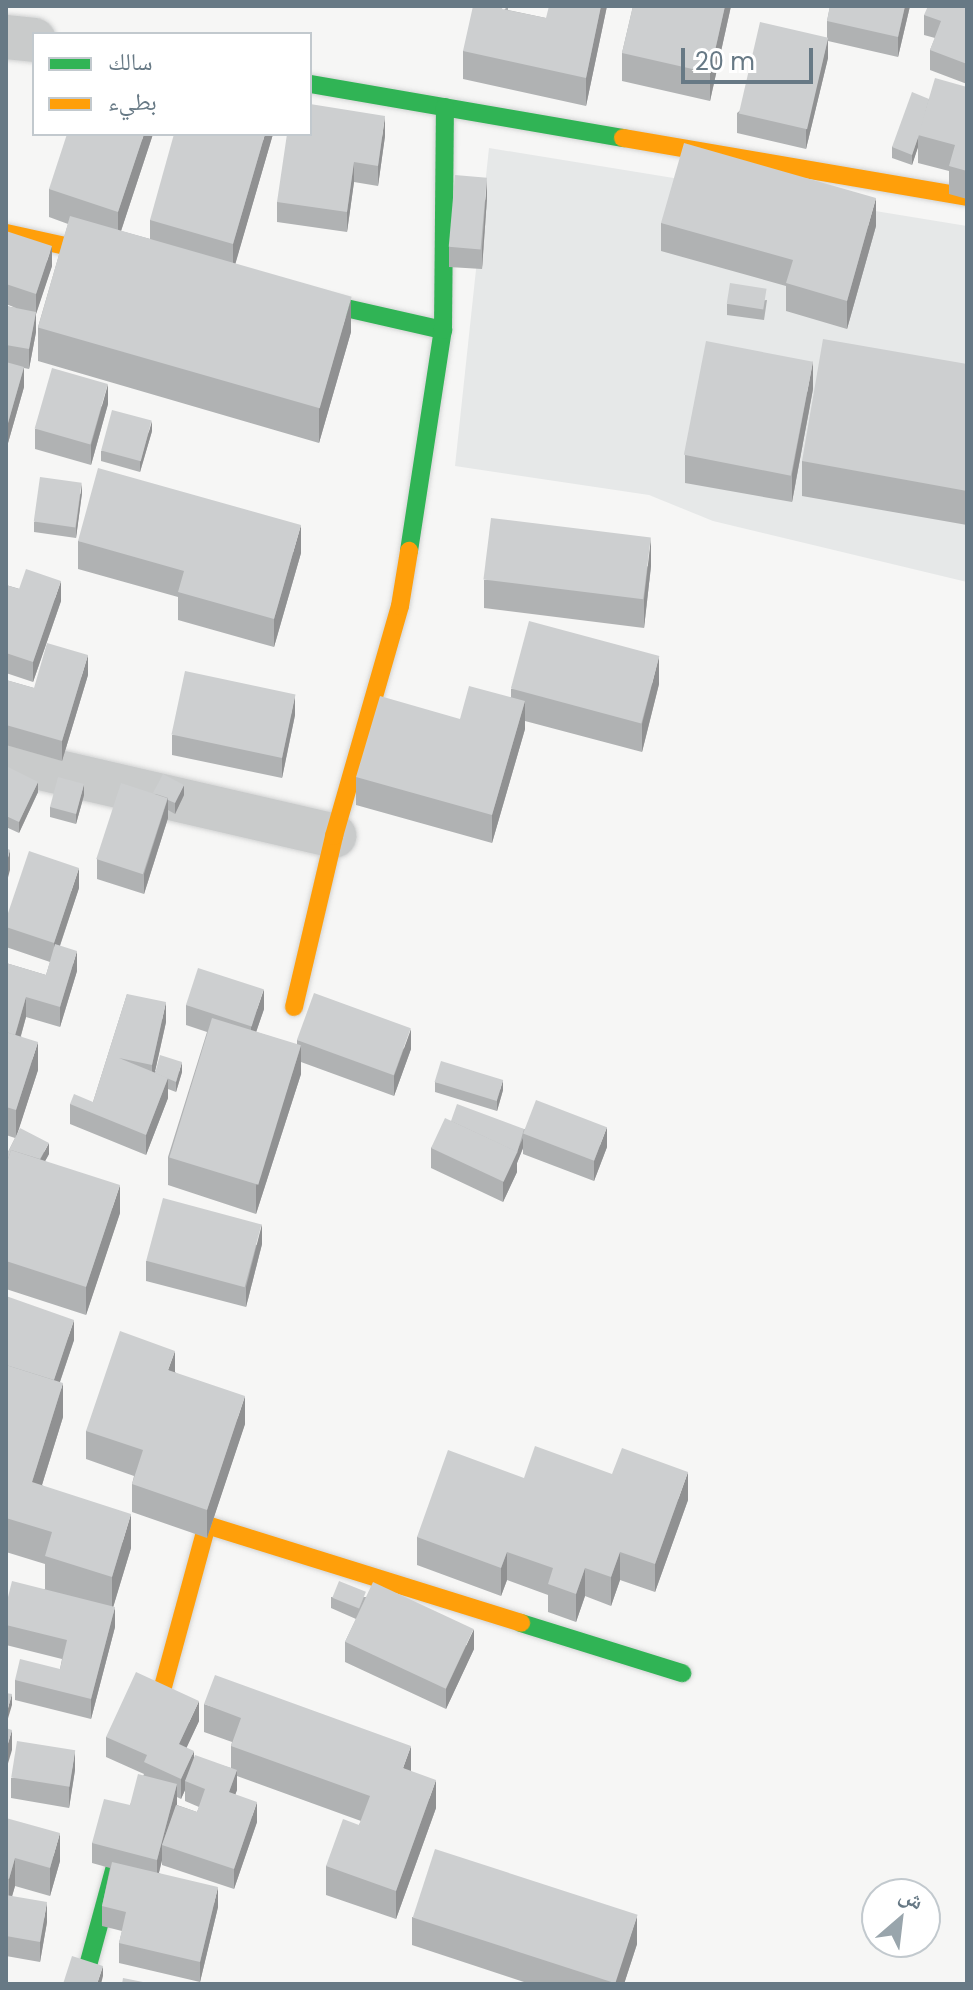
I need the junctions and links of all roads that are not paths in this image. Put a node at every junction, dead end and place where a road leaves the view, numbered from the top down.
1 (6, 37) edge
2 (32, 40) edge
3 (312, 84) edge
4 (445, 107) junction
5 (967, 197) edge
6 (6, 233) edge
7 (146, 264) edge
8 (271, 292) edge
9 (443, 330) junction
10 (6, 760) edge
11 (334, 836) junction
12 (294, 1007) dead end
13 (682, 1673) dead end
14 (145, 1755) edge
15 (124, 1831) edge
16 (83, 1984) edge

1 - 2 street
3 - 4 street
4 - 5 street
4 - 9 street
6 - 7 street
8 - 9 street
9 - 11 street
10 - 11 street
11 - 12 street
13 - 14 street
15 - 16 street

